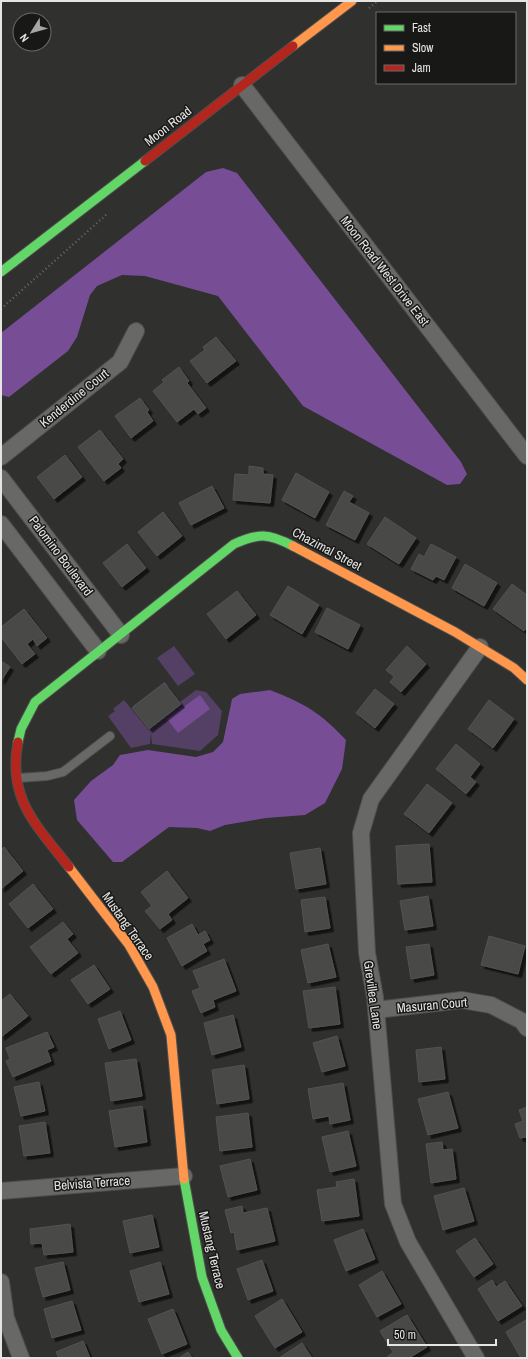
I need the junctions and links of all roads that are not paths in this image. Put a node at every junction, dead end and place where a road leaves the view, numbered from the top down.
1 (352, 1) edge
2 (242, 85) junction
3 (1, 272) edge
4 (136, 331) dead end
5 (527, 456) edge
6 (1, 457) edge
7 (1, 478) edge
8 (1, 524) edge
9 (121, 635) junction
10 (480, 647) junction
11 (98, 651) junction
12 (527, 680) edge
13 (110, 736) dead end
14 (17, 778) junction
15 (376, 1010) junction
16 (527, 1028) edge
17 (184, 1176) junction
18 (1, 1190) edge
19 (1, 1282) edge
20 (21, 1358) edge
21 (238, 1358) edge
22 (476, 1358) edge

1 - 2 street, Moon Road
2 - 3 street, Moon Road
2 - 5 street, Moon Road West Drive East
4 - 6 street, Kenderdine Court
7 - 9 street, Palomino Boulevard
8 - 11 street
9 - 10 street, Chazimal Street
9 - 11 street, Mustang Terrace
10 - 12 street, Chazimal Street
10 - 15 street, Grevillea Lane
11 - 14 street, Mustang Terrace
13 - 14 lane
14 - 17 street, Mustang Terrace
15 - 16 street, Masuran Court
15 - 22 street, Grevillea Lane
17 - 18 street, Belvista Terrace
17 - 21 street, Mustang Terrace
19 - 20 street

